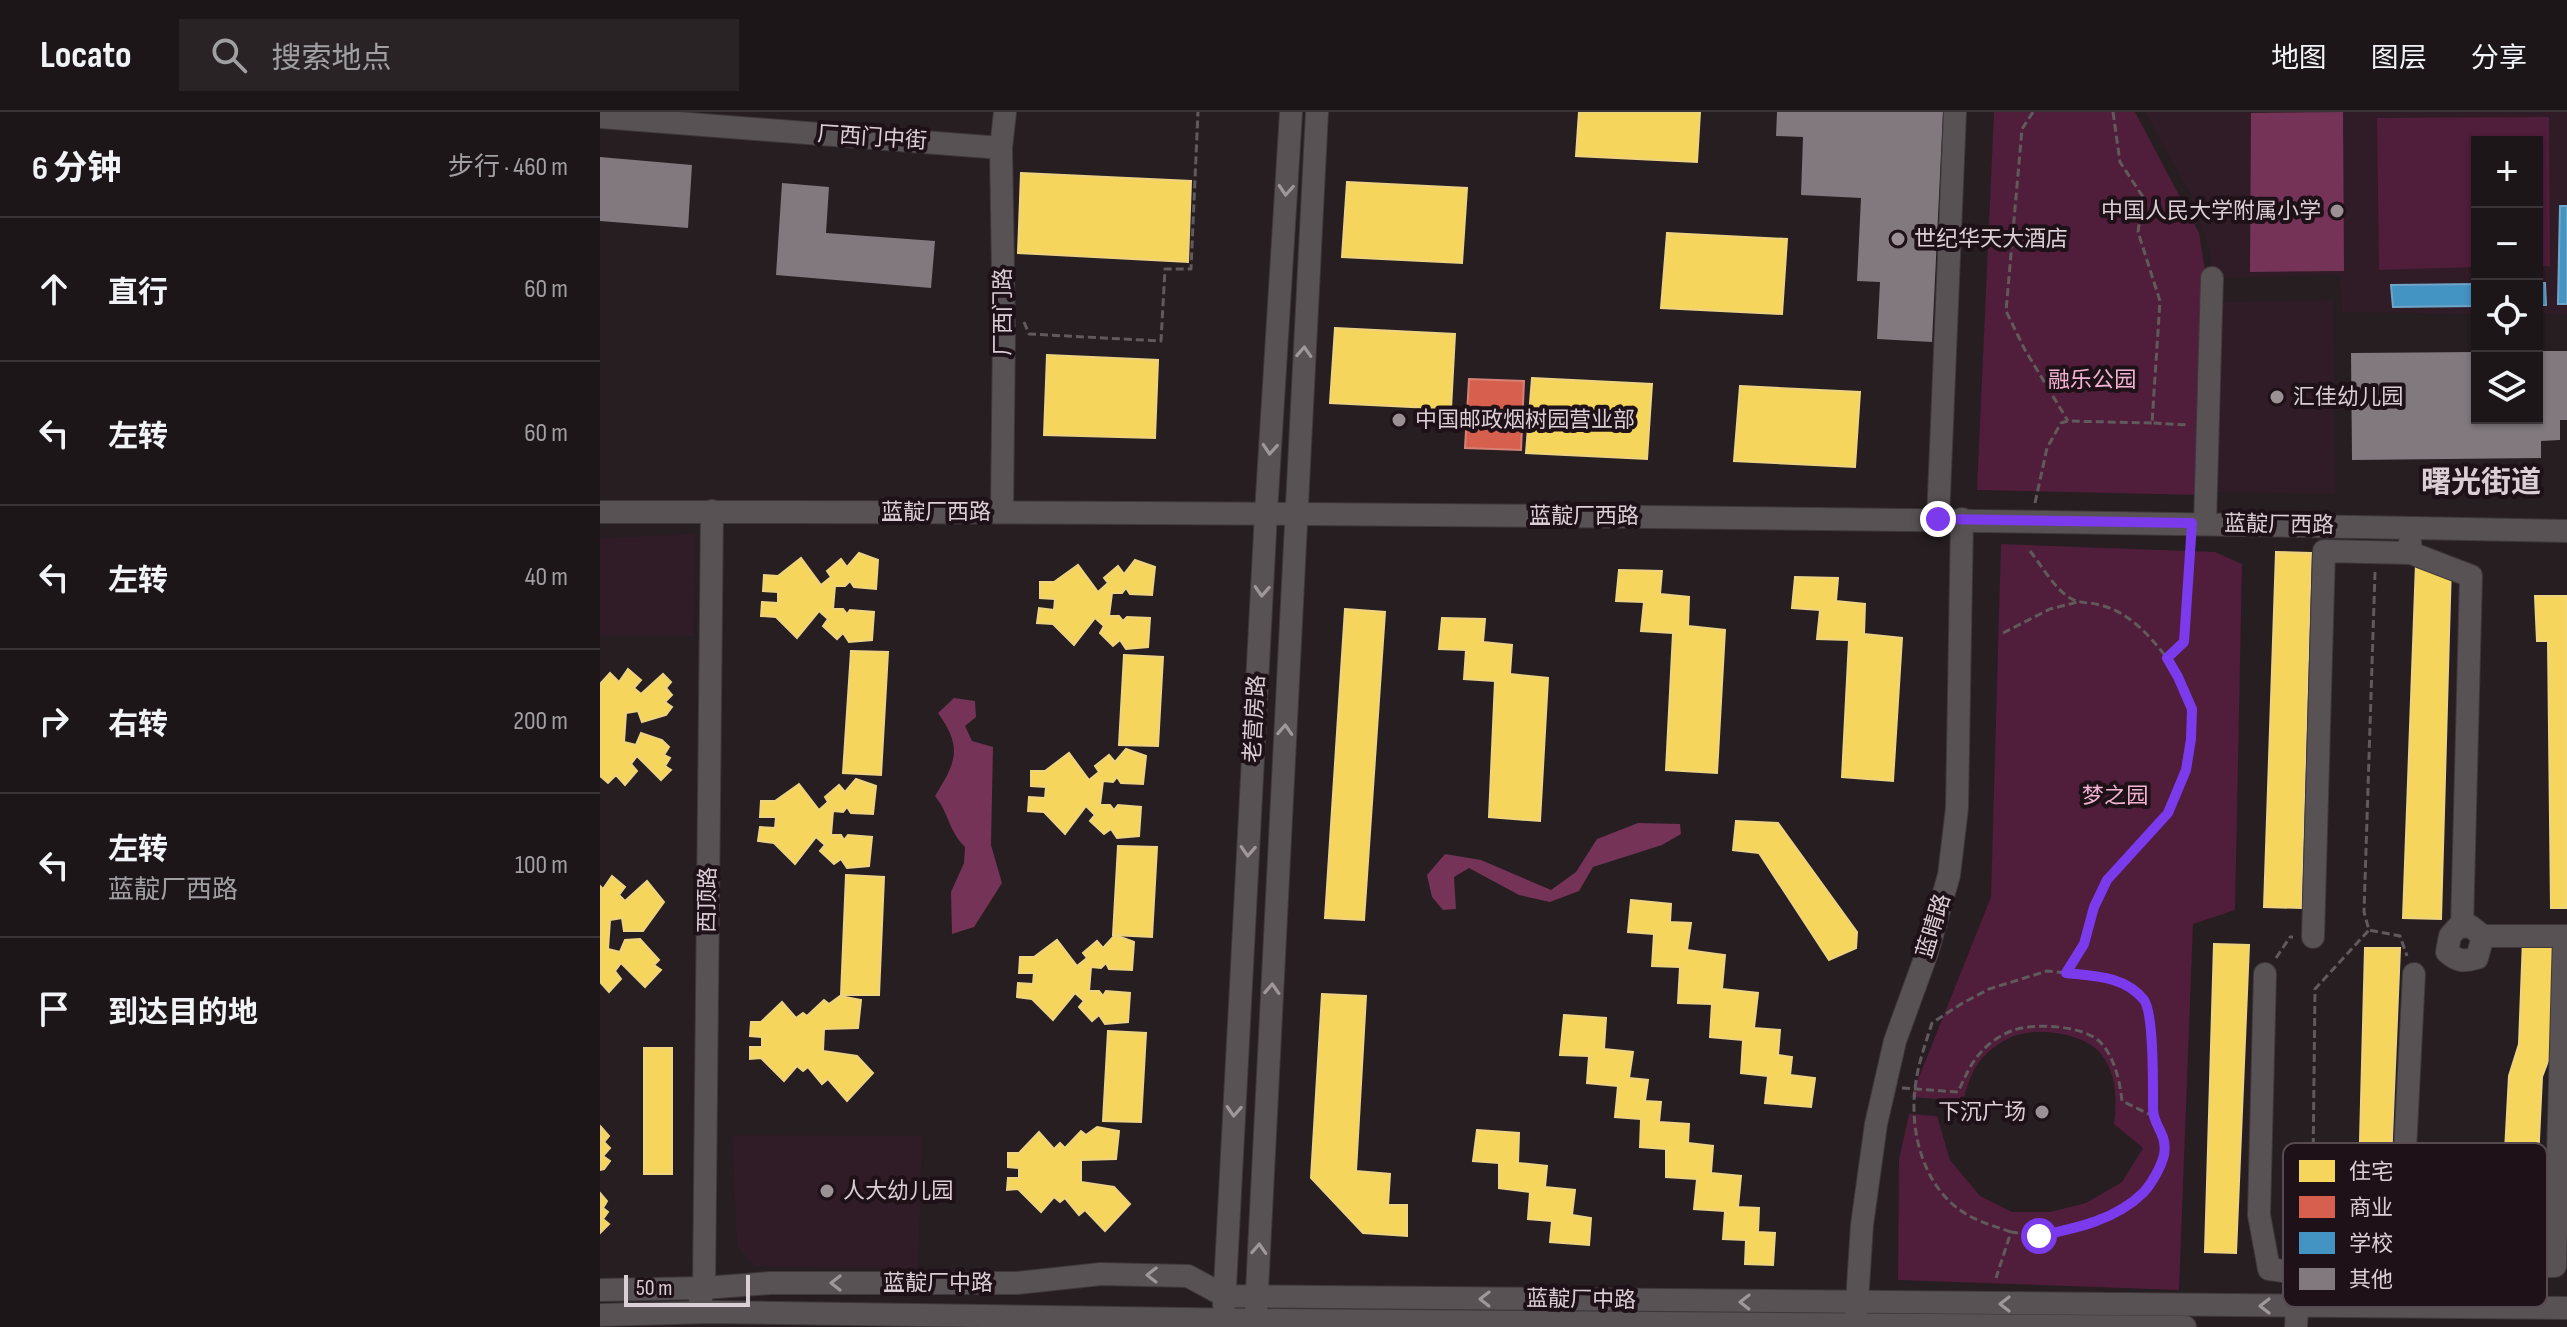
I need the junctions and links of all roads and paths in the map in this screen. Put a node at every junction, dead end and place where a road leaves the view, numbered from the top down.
1 (1005, 112) edge
2 (1198, 112) edge
3 (1291, 112) edge
4 (1317, 112) edge
5 (1955, 112) edge
6 (2033, 112) edge
7 (2113, 112) edge
8 (600, 117) edge
9 (1001, 148) junction
10 (2212, 278) dead end
11 (1029, 334) dead end
12 (2068, 421) junction
13 (2152, 423) junction
14 (2199, 425) dead end
15 (712, 511) junction
16 (600, 512) edge
17 (1002, 512) junction
18 (1266, 513) junction
19 (1296, 513) junction
20 (1938, 519) junction
21 (1962, 519) junction
22 (2031, 520) junction
23 (2198, 524) junction
24 (2409, 528) junction
25 (2567, 531) edge
26 (2030, 551) dead end
27 (2375, 552) junction
28 (2411, 553) junction
29 (2078, 602) junction
30 (2003, 633) dead end
31 (2167, 658) junction
32 (2462, 927) junction
33 (2369, 930) junction
34 (2483, 936) junction
35 (2566, 936) edge
36 (2313, 937) joint
37 (2066, 973) junction
38 (2265, 974) joint
39 (2414, 974) joint
40 (1893, 1088) dead end
41 (1915, 1089) junction
42 (2153, 1116) junction
43 (2310, 1143) edge
44 (2405, 1143) edge
45 (2011, 1232) junction
46 (2547, 1266) edge
47 (2283, 1270) edge
48 (1996, 1278) dead end
49 (704, 1288) junction
50 (600, 1290) edge
51 (1225, 1296) junction
52 (1257, 1296) junction
53 (2567, 1308) edge
54 (600, 1315) edge
55 (2297, 1317) edge
56 (1856, 1318) edge
57 (704, 1320) edge
58 (1223, 1323) edge
59 (1255, 1323) edge
60 (2185, 1327) edge

1 - 9 street, 厂西门路
2 - 11 path
3 -> 18 street, 老营房路
19 -> 4 street, 老营房路
5 - 20 street
6 - 12 path
7 - 13 path
8 - 9 street, 厂西门中街
9 - 17 street, 厂西门路
10 - 23 street
12 - 13 path
12 - 22 path
13 - 14 path
15 - 16 street, 蓝靛厂西路
15 - 17 street, 蓝靛厂西路
15 - 49 street, 西顶路
17 - 18 street, 蓝靛厂西路
18 - 19 street, 蓝靛厂西路
18 -> 51 street, 老营房路
19 - 20 street, 蓝靛厂西路
52 -> 19 street, 老营房路
20 - 21 street, 蓝靛厂西路
21 - 22 street, 蓝靛厂西路
21 - 56 street, 蓝晴路
22 - 23 street, 蓝靛厂西路
23 - 24 street, 蓝靛厂西路
23 - 31 path
24 - 25 street, 蓝靛厂西路
24 - 28 street
26 - 29 path
27 - 28 street
27 - 33 path
27 - 36 street
28 - 32 street
29 - 30 path
29 - 31 path
31 - 37 path
32 - 34 street
32 - 34 street
33 - 39 path
33 - 43 path
34 - 35 street
35 - 46 street
36 - 38 path
37 - 41 path
37 - 42 path
38 - 47 street
39 - 44 street
40 - 41 path
41 - 42 path
41 - 45 path
42 - 45 path
45 - 48 path
49 - 50 street, 蓝靛厂中路
51 -> 49 street, 蓝靛厂中路
49 - 57 street, 西顶路
51 - 52 street, 蓝靛厂中路
51 - 58 street, 老营房路
56 -> 52 street, 蓝靛厂中路
52 - 59 street, 老营房路
53 - 55 street, 蓝靛厂中路
54 - 57 street, 蓝靛厂中路
55 -> 56 street, 蓝靛厂中路
56 - 59 street, 蓝靛厂中路
56 - 60 street, 蓝靛厂中路
57 - 58 street, 蓝靛厂中路
58 - 59 street, 蓝靛厂中路

